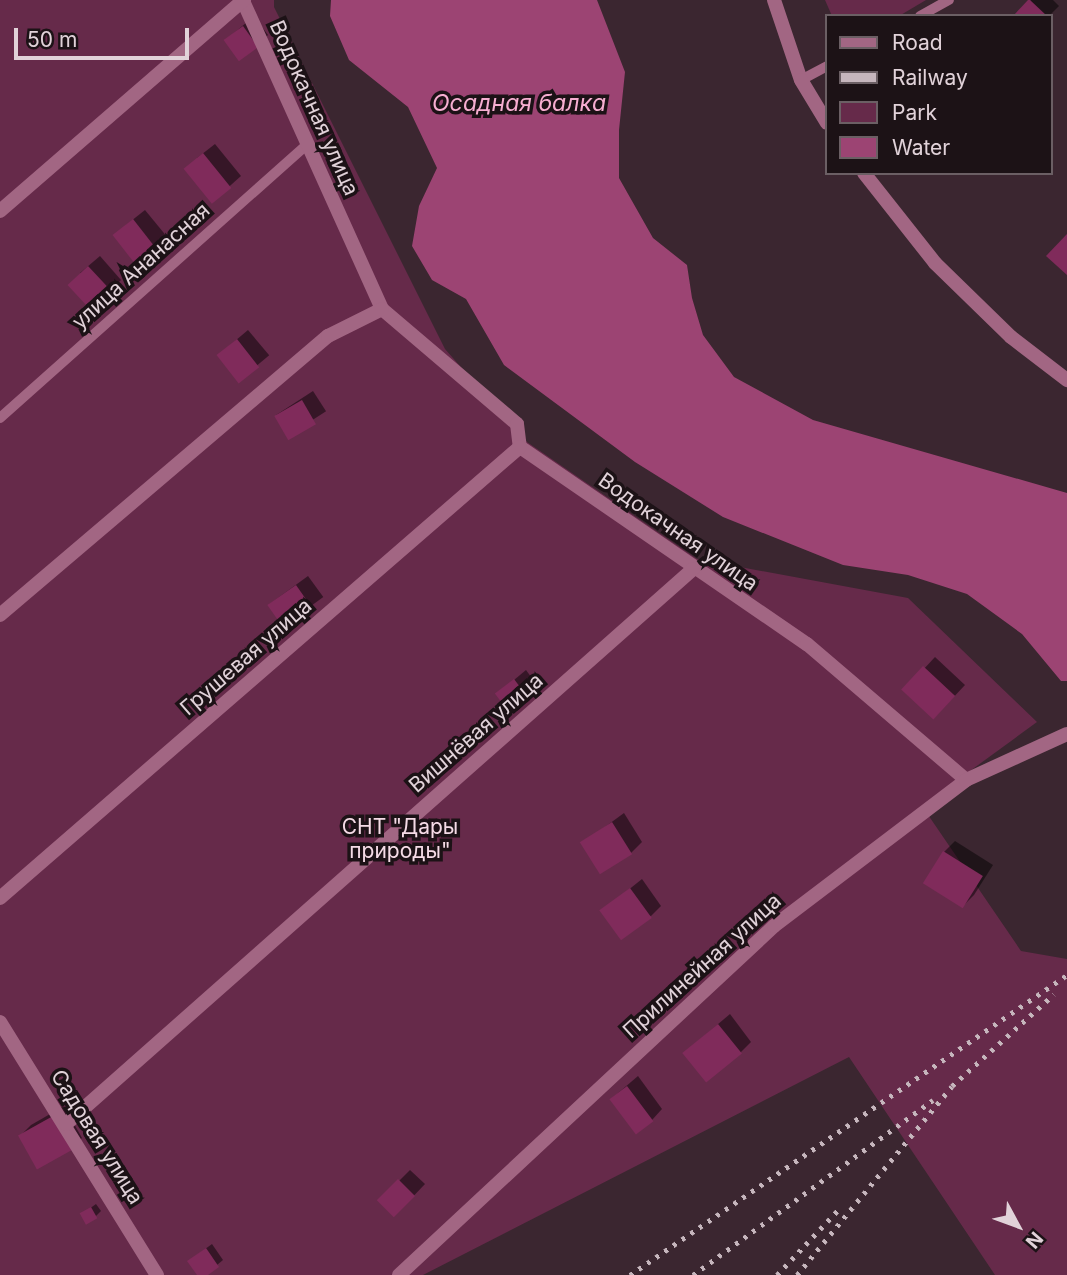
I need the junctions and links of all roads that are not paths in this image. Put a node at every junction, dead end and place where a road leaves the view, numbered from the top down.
1 (774, 0) edge
2 (949, 0) edge
3 (243, 1) edge
4 (924, 14) edge
5 (825, 66) edge
6 (800, 80) junction
7 (825, 120) edge
8 (308, 144) junction
9 (866, 175) edge
10 (0, 211) edge
11 (383, 309) junction
12 (1067, 380) edge
13 (0, 418) edge
14 (520, 447) junction
15 (693, 569) junction
16 (0, 615) edge
17 (1067, 734) edge
18 (966, 780) junction
19 (0, 898) edge
20 (0, 1022) edge
21 (66, 1124) junction
22 (157, 1275) edge
23 (399, 1275) edge

1 - 6 street
2 - 4 lane
3 - 8 street, Водокачная улица
3 - 10 street
5 - 6 lane
6 - 7 street
8 - 11 street, Водокачная улица
8 - 13 lane, улица Ананасная
9 - 12 street
11 - 14 street, Водокачная улица
11 - 16 street
14 - 15 street, Водокачная улица
14 - 19 street, Грушевая улица
15 - 18 street, Водокачная улица
15 - 21 street, Вишнёвая улица
17 - 18 street, Прилинейная улица
18 - 23 street, Прилинейная улица
20 - 21 street, Садовая улица
21 - 22 street, Садовая улица

